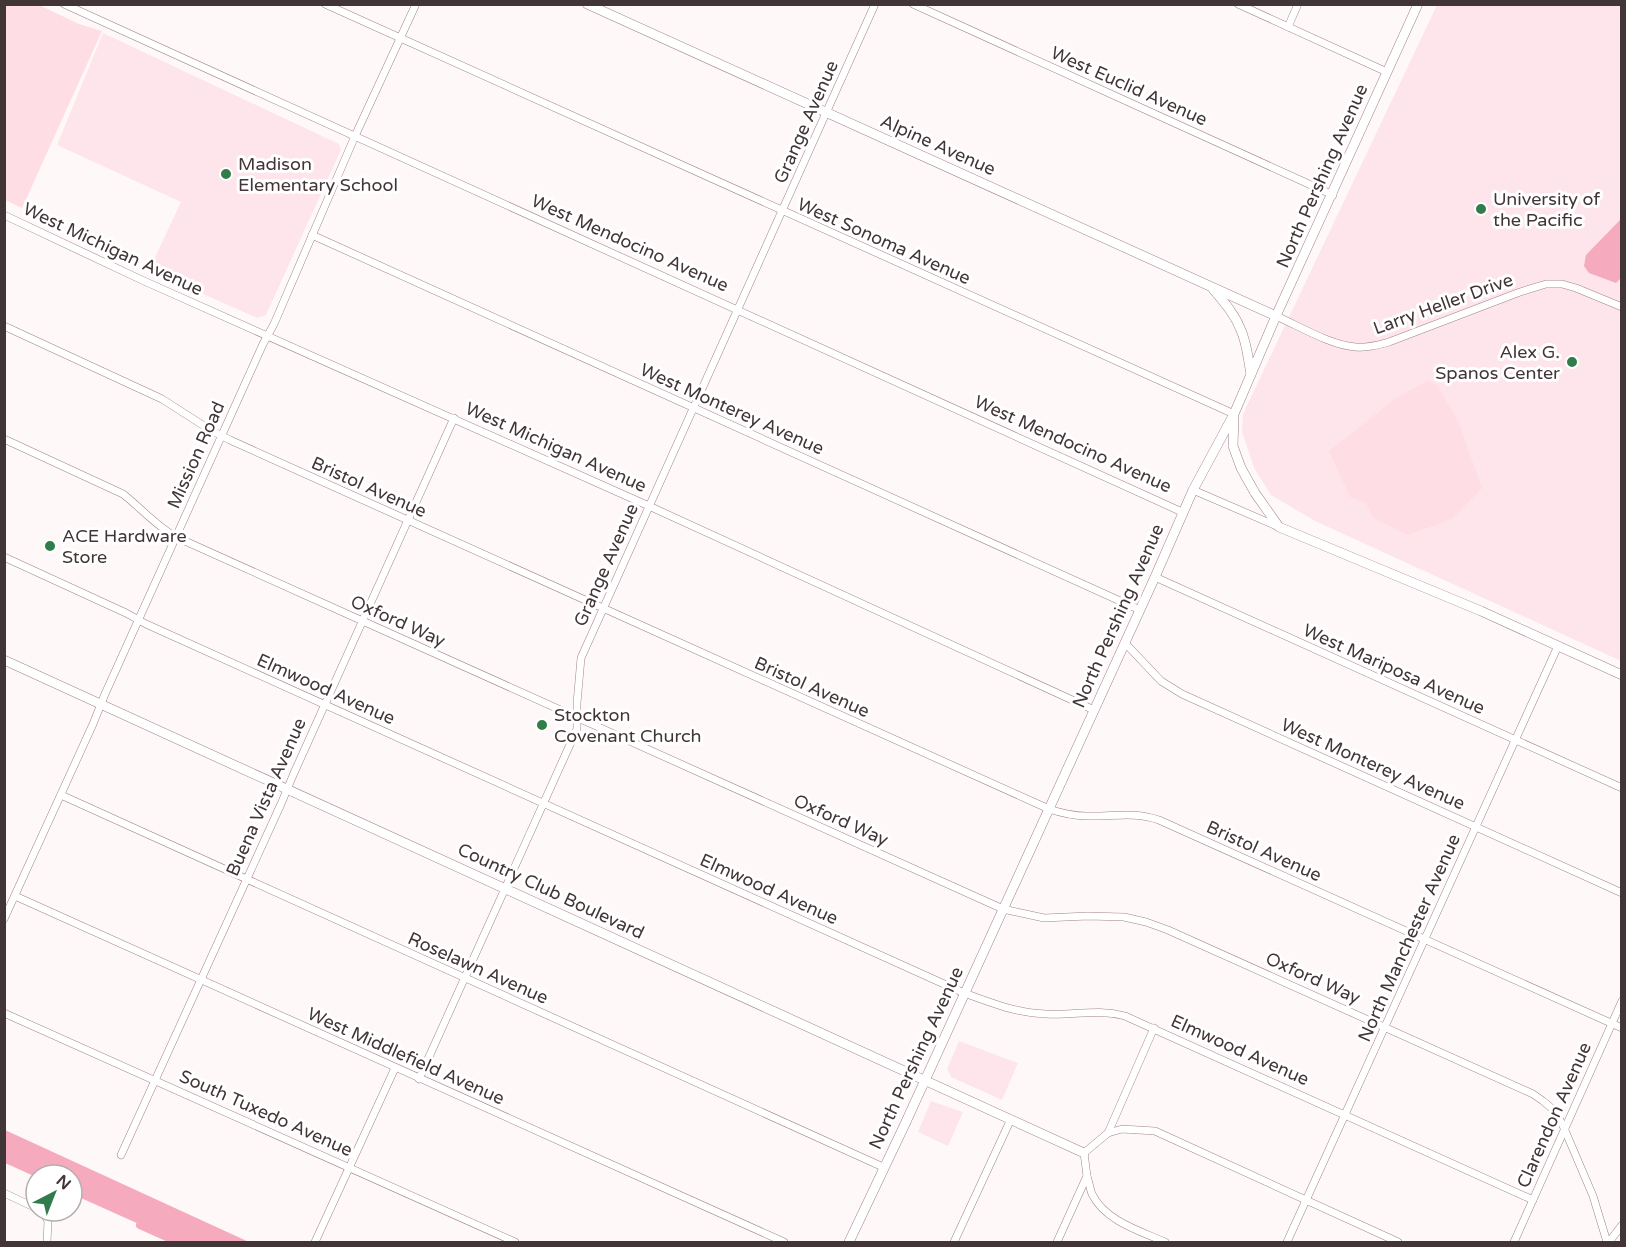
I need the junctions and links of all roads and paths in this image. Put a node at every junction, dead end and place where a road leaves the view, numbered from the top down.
1 (64, 4) edge
2 (325, 4) edge
3 (416, 4) edge
4 (587, 4) edge
5 (875, 4) edge
6 (913, 4) edge
7 (1238, 4) edge
8 (1298, 4) edge
9 (1418, 4) edge
10 (1288, 27) junction
11 (401, 39) junction
12 (1387, 72) junction
13 (826, 113) junction
14 (355, 136) junction
15 (1333, 195) junction
16 (783, 212) junction
17 (4, 215) edge
18 (312, 235) junction
19 (1211, 287) junction
20 (1622, 308) edge
21 (738, 310) junction
22 (1276, 316) junction
23 (4, 326) edge
24 (268, 335) junction
25 (1251, 374) junction
26 (693, 408) junction
27 (1234, 414) junction
28 (454, 418) junction
29 (222, 436) junction
30 (4, 439) edge
31 (1192, 490) junction
32 (649, 506) junction
33 (1182, 512) junction
34 (408, 520) junction
35 (1279, 526) junction
36 (176, 537) junction
37 (4, 557) edge
38 (1155, 577) junction
39 (603, 609) junction
40 (1140, 610) junction
41 (138, 620) junction
42 (362, 621) junction
43 (1125, 643) junction
44 (1558, 646) junction
45 (4, 660) edge
46 (1622, 675) edge
47 (101, 704) junction
48 (324, 705) junction
49 (1094, 710) junction
50 (577, 717) junction
51 (1515, 740) junction
52 (1622, 788) edge
53 (287, 789) junction
54 (61, 795) junction
55 (543, 804) junction
56 (1049, 809) junction
57 (1476, 828) junction
58 (245, 879) junction
59 (505, 888) junction
60 (1622, 893) edge
61 (15, 896) junction
62 (1003, 909) junction
63 (4, 919) edge
64 (1424, 940) junction
65 (464, 978) junction
66 (200, 980) junction
67 (964, 993) junction
68 (1622, 1001) edge
69 (4, 1013) edge
70 (1611, 1023) junction
71 (1154, 1028) junction
72 (1386, 1028) junction
73 (1622, 1028) edge
74 (395, 1068) junction
75 (419, 1079) junction
76 (925, 1080) junction
77 (155, 1081) junction
78 (1346, 1114) junction
79 (1011, 1119) junction
80 (1564, 1128) junction
81 (1108, 1133) junction
82 (1084, 1153) junction
83 (121, 1155) dead end
84 (350, 1167) junction
85 (884, 1167) junction
86 (1087, 1176) junction
87 (4, 1193) edge
88 (1533, 1200) junction
89 (1306, 1201) junction
90 (24, 1202) edge
91 (48, 1223) edge
92 (1622, 1226) edge
93 (47, 1242) edge
94 (315, 1242) edge
95 (515, 1242) edge
96 (784, 1242) edge
97 (849, 1242) edge
98 (954, 1242) edge
99 (1057, 1242) edge
100 (1165, 1242) edge
101 (1287, 1242) edge
102 (1398, 1242) edge
103 (1514, 1242) edge
104 (1608, 1242) edge

1 - 14 street, West Mendocino Avenue
2 - 11 street, West Sonoma Avenue
3 - 11 street, Mission Road
4 - 13 street, Alpine Avenue
5 - 13 street, Grange Avenue
6 - 15 street, West Euclid Avenue
7 - 10 street
8 - 10 street
9 - 12 street, North Pershing Avenue
10 - 12 street
11 - 14 street, Mission Road
11 - 16 street, West Sonoma Avenue
12 - 15 street, North Pershing Avenue
13 - 16 street, Grange Avenue
13 - 19 street, Alpine Avenue
14 - 18 street, Mission Road
14 - 21 street, West Mendocino Avenue
15 - 22 street, North Pershing Avenue
16 - 21 street, Grange Avenue
16 - 27 street, West Sonoma Avenue
17 - 24 street, West Michigan Avenue
18 - 24 street, Mission Road
18 - 26 street, West Monterey Avenue
19 - 22 street, Alpine Avenue
19 - 25 street
20 - 22 street, Larry Heller Drive
21 - 26 street, Grange Avenue
21 - 33 street, West Mendocino Avenue
22 - 25 street, North Pershing Avenue
23 - 29 street, Bristol Avenue
24 - 28 street, West Michigan Avenue
24 - 29 street, Mission Road
25 - 27 street, North Pershing Avenue
26 - 32 street, Grange Avenue
26 - 40 street, West Monterey Avenue
27 - 31 street, North Pershing Avenue
27 - 35 street
28 - 32 street, West Michigan Avenue
28 - 34 street, Buena Vista Avenue
29 - 34 street, Bristol Avenue
29 - 36 street, Mission Road
30 - 36 street, Oxford Way
31 - 33 street, North Pershing Avenue
31 - 35 street, West Mendocino Avenue
32 - 39 street, Grange Avenue
32 - 49 street, West Michigan Avenue
33 - 38 street, North Pershing Avenue
34 - 39 street, Bristol Avenue
34 - 42 street, Buena Vista Avenue
35 - 44 street, West Mendocino Avenue
36 - 41 street, Mission Road
36 - 42 street, Oxford Way
37 - 41 street, Elmwood Avenue
38 - 40 street, North Pershing Avenue
38 - 51 street, West Mariposa Avenue
39 - 50 street, Grange Avenue
39 - 56 street, Bristol Avenue
40 - 43 street, North Pershing Avenue
41 - 47 street, Mission Road
41 - 48 street, Elmwood Avenue
42 - 48 street, Buena Vista Avenue
42 - 50 street, Oxford Way
43 - 49 street, North Pershing Avenue
43 - 57 street, West Monterey Avenue
44 - 46 street, West Mendocino Avenue
44 - 51 street, North Manchester Avenue
45 - 47 street, Country Club Boulevard
47 - 53 street, Country Club Boulevard
47 - 54 street, Mission Road
48 - 53 street, Buena Vista Avenue
48 - 55 street, Elmwood Avenue
49 - 56 street, North Pershing Avenue
50 - 55 street, Grange Avenue
50 - 62 street, Oxford Way
51 - 52 street, West Mariposa Avenue
51 - 57 street, North Manchester Avenue
53 - 58 street, Buena Vista Avenue
53 - 59 street, Country Club Boulevard
54 - 58 street, Roselawn Avenue
54 - 61 street, Mission Road
55 - 59 street, Grange Avenue
55 - 67 street, Elmwood Avenue
56 - 62 street, North Pershing Avenue
56 - 64 street, Bristol Avenue
57 - 60 street, West Monterey Avenue
57 - 64 street, North Manchester Avenue
58 - 65 street, Roselawn Avenue
58 - 66 street, Buena Vista Avenue
59 - 65 street, Grange Avenue
59 - 76 street, Country Club Boulevard
61 - 63 street, Mission Road
61 - 66 street, West Middlefield Avenue
62 - 67 street, North Pershing Avenue
62 - 72 street, Oxford Way
64 - 70 street, Bristol Avenue
64 - 72 street, North Manchester Avenue
65 - 75 street, Grange Avenue
65 - 85 street, Roselawn Avenue
66 - 74 street, West Middlefield Avenue
66 - 77 street, Buena Vista Avenue
67 - 71 street, Elmwood Avenue
67 - 76 street, North Pershing Avenue
68 - 70 street, Clarendon Avenue
69 - 77 street, South Tuxedo Avenue
70 - 73 street, Bristol Avenue
70 - 80 street, Clarendon Avenue
71 - 78 street, Elmwood Avenue
71 - 81 street
72 - 78 street, North Manchester Avenue
72 - 80 street, Oxford Way
74 - 75 street, West Middlefield Avenue
74 - 84 street
75 - 96 street, West Middlefield Avenue
76 - 79 street, Country Club Boulevard
76 - 85 street, North Pershing Avenue
77 - 83 street, Buena Vista Avenue
77 - 84 street, South Tuxedo Avenue
78 - 88 street, Elmwood Avenue
78 - 89 street, North Manchester Avenue
79 - 82 street, Country Club Boulevard
79 - 98 street
80 - 88 street, Clarendon Avenue
80 - 104 street, Oxford Way
81 - 82 street
81 - 89 street
82 - 86 street
84 - 94 street
84 - 95 street, South Tuxedo Avenue
85 - 97 street, North Pershing Avenue
86 - 99 street
86 - 100 street
87 - 90 street
88 - 103 street, Clarendon Avenue
89 - 101 street, North Manchester Avenue
89 - 102 street
91 - 93 street
92 - 104 street

